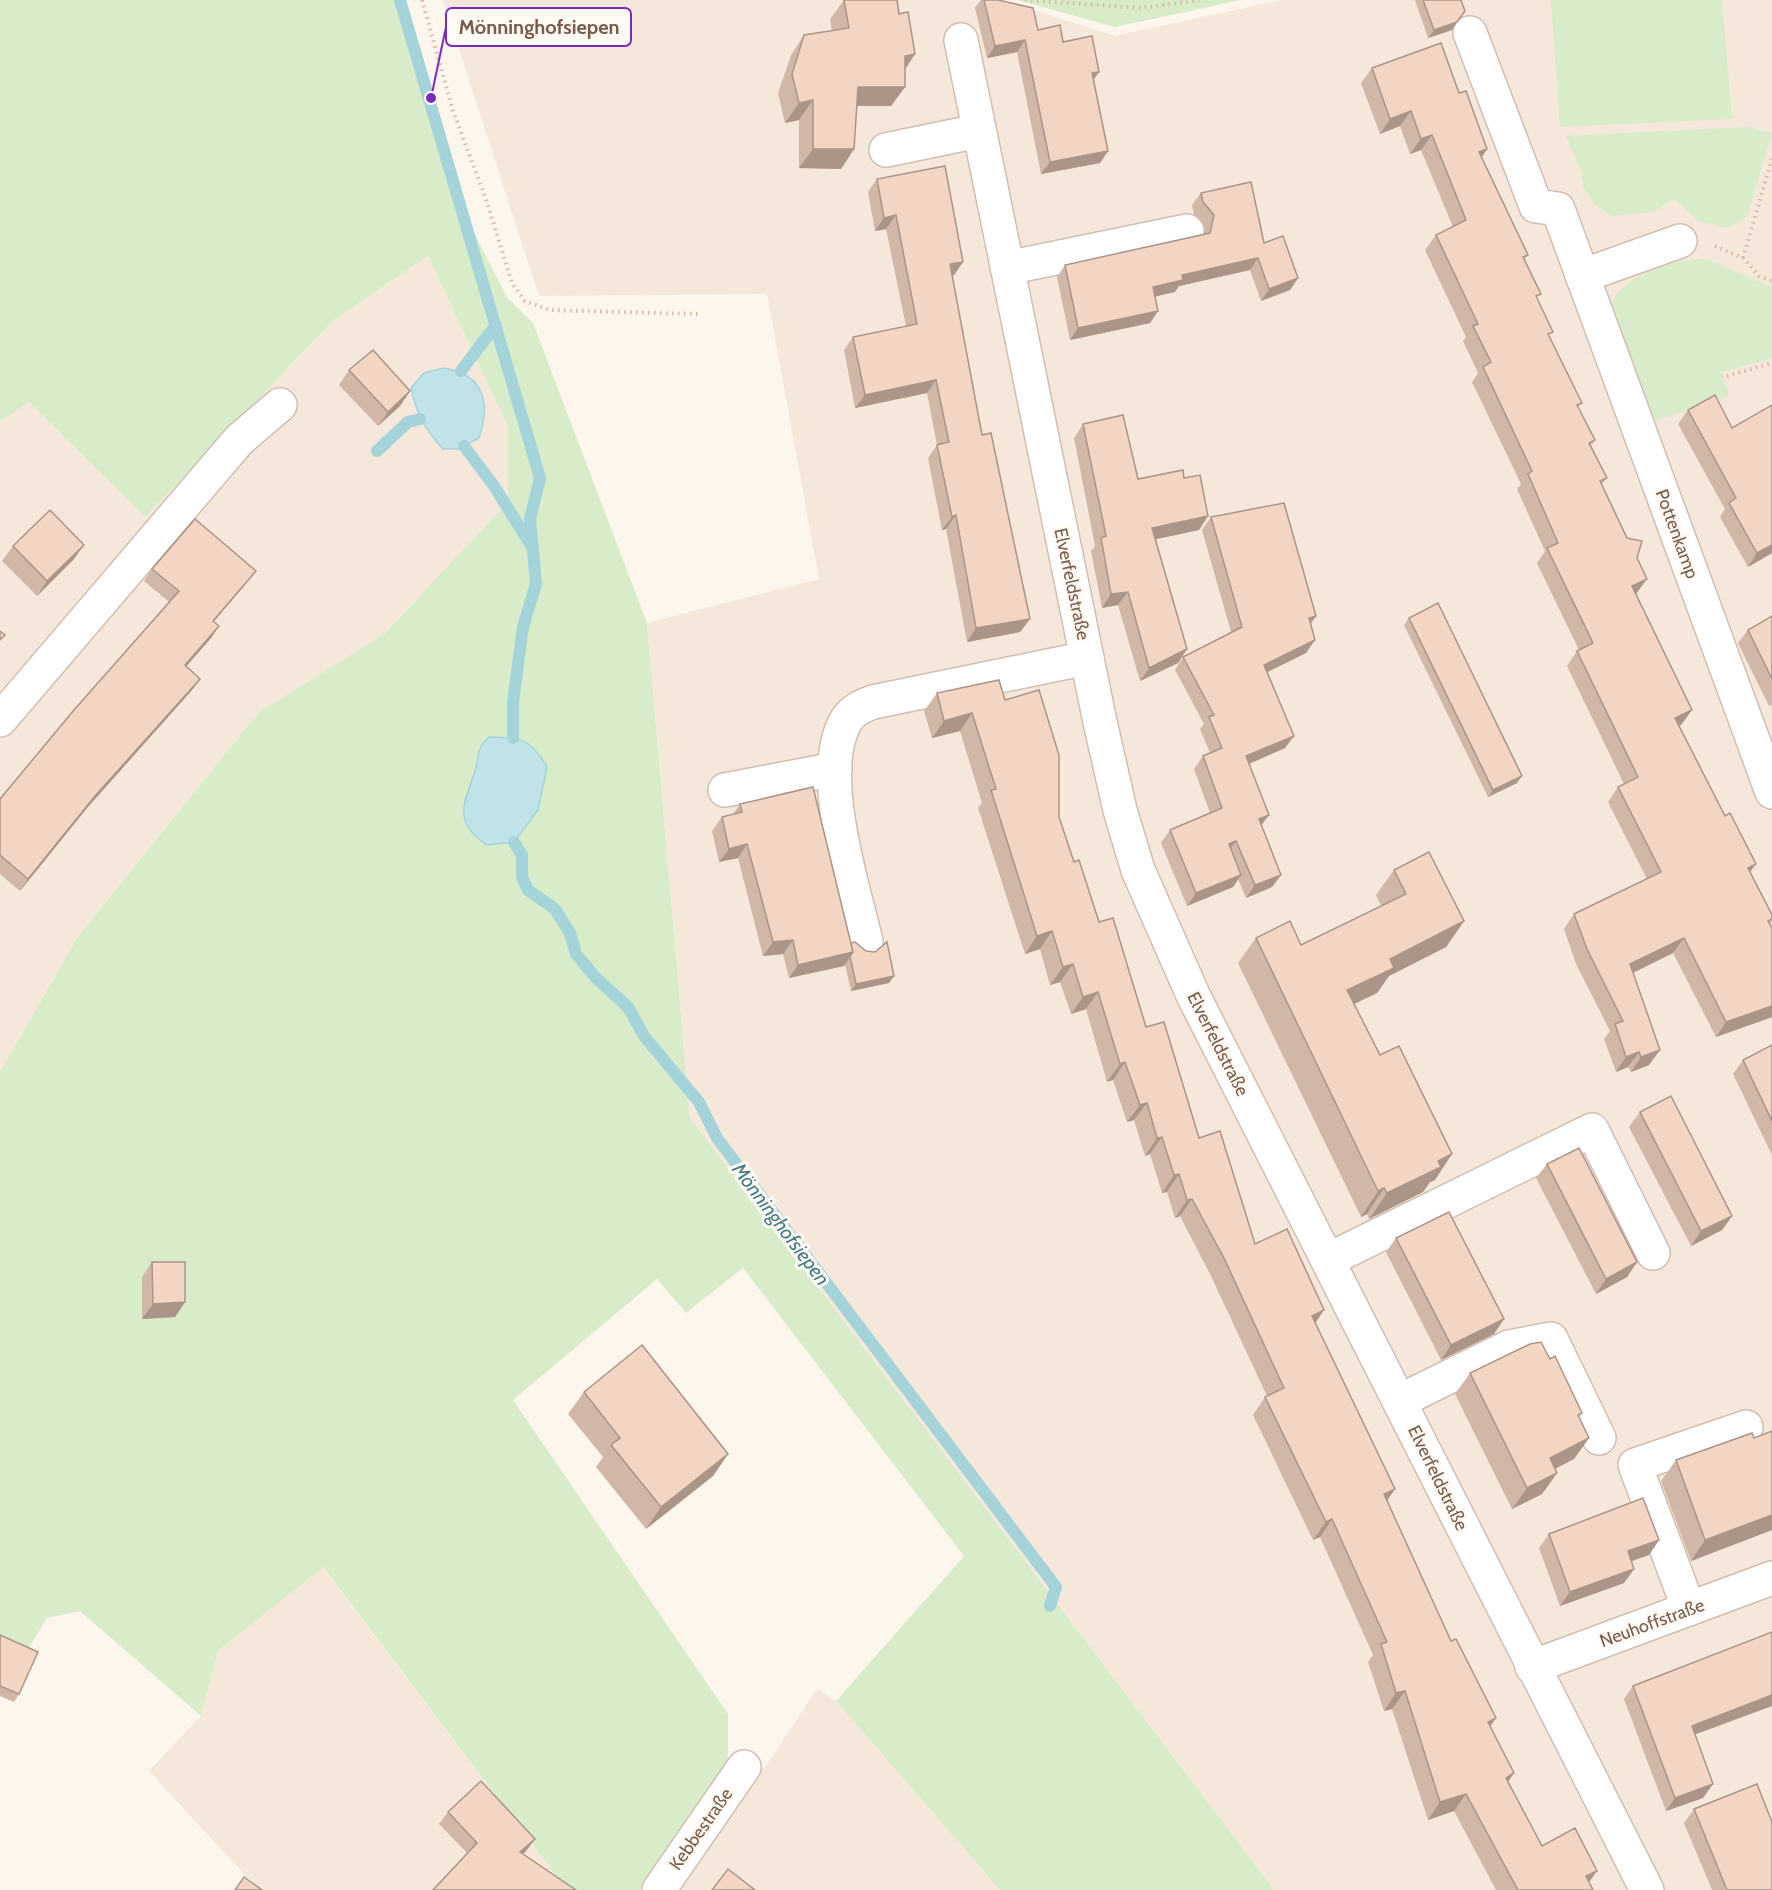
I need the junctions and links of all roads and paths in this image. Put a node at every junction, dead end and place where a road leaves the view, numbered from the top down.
1 (422, 0) edge
2 (1025, 0) edge
3 (1032, 0) edge
4 (1199, 0) edge
5 (1470, 33) dead end
6 (961, 40) dead end
7 (978, 131) junction
8 (886, 150) dead end
9 (1772, 158) edge
10 (1187, 231) dead end
11 (1680, 241) joint
12 (1743, 258) junction
13 (1007, 268) junction
14 (1582, 276) junction
15 (1772, 281) edge
16 (698, 314) dead end
17 (1772, 363) edge
18 (1726, 376) dead end
19 (280, 405) dead end
20 (1087, 658) junction
21 (0, 720) edge
22 (835, 769) junction
23 (725, 790) dead end
24 (1772, 792) edge
25 (866, 941) dead end
26 (1653, 1253) dead end
27 (1328, 1260) junction
28 (1400, 1401) junction
29 (1746, 1427) dead end
30 (1599, 1438) dead end
31 (1772, 1578) edge
32 (1689, 1609) junction
33 (1532, 1667) junction
34 (744, 1767) dead end
35 (659, 1890) edge
36 (1647, 1890) edge

1 - 16 path
2 - 3 path
3 - 4 path
5 - 14 street, Pottenkamp
6 - 7 street, Elverfeldstraße
7 - 8 street
7 - 13 street, Elverfeldstraße
9 - 12 path
10 - 13 street
11 - 12 path
11 - 14 street
12 - 15 path
13 - 20 street, Elverfeldstraße
14 - 24 street, Pottenkamp
17 - 18 path
19 - 21 street
20 - 22 street
20 - 27 street, Elverfeldstraße
22 - 23 street
22 - 25 street
26 - 27 street
27 - 28 street, Elverfeldstraße
28 - 30 street
28 - 33 street, Elverfeldstraße
29 - 32 street
31 - 32 street, Neuhoffstraße
32 - 33 street, Neuhoffstraße
33 - 36 street, Elverfeldstraße
34 - 35 street, Kebbestraße

